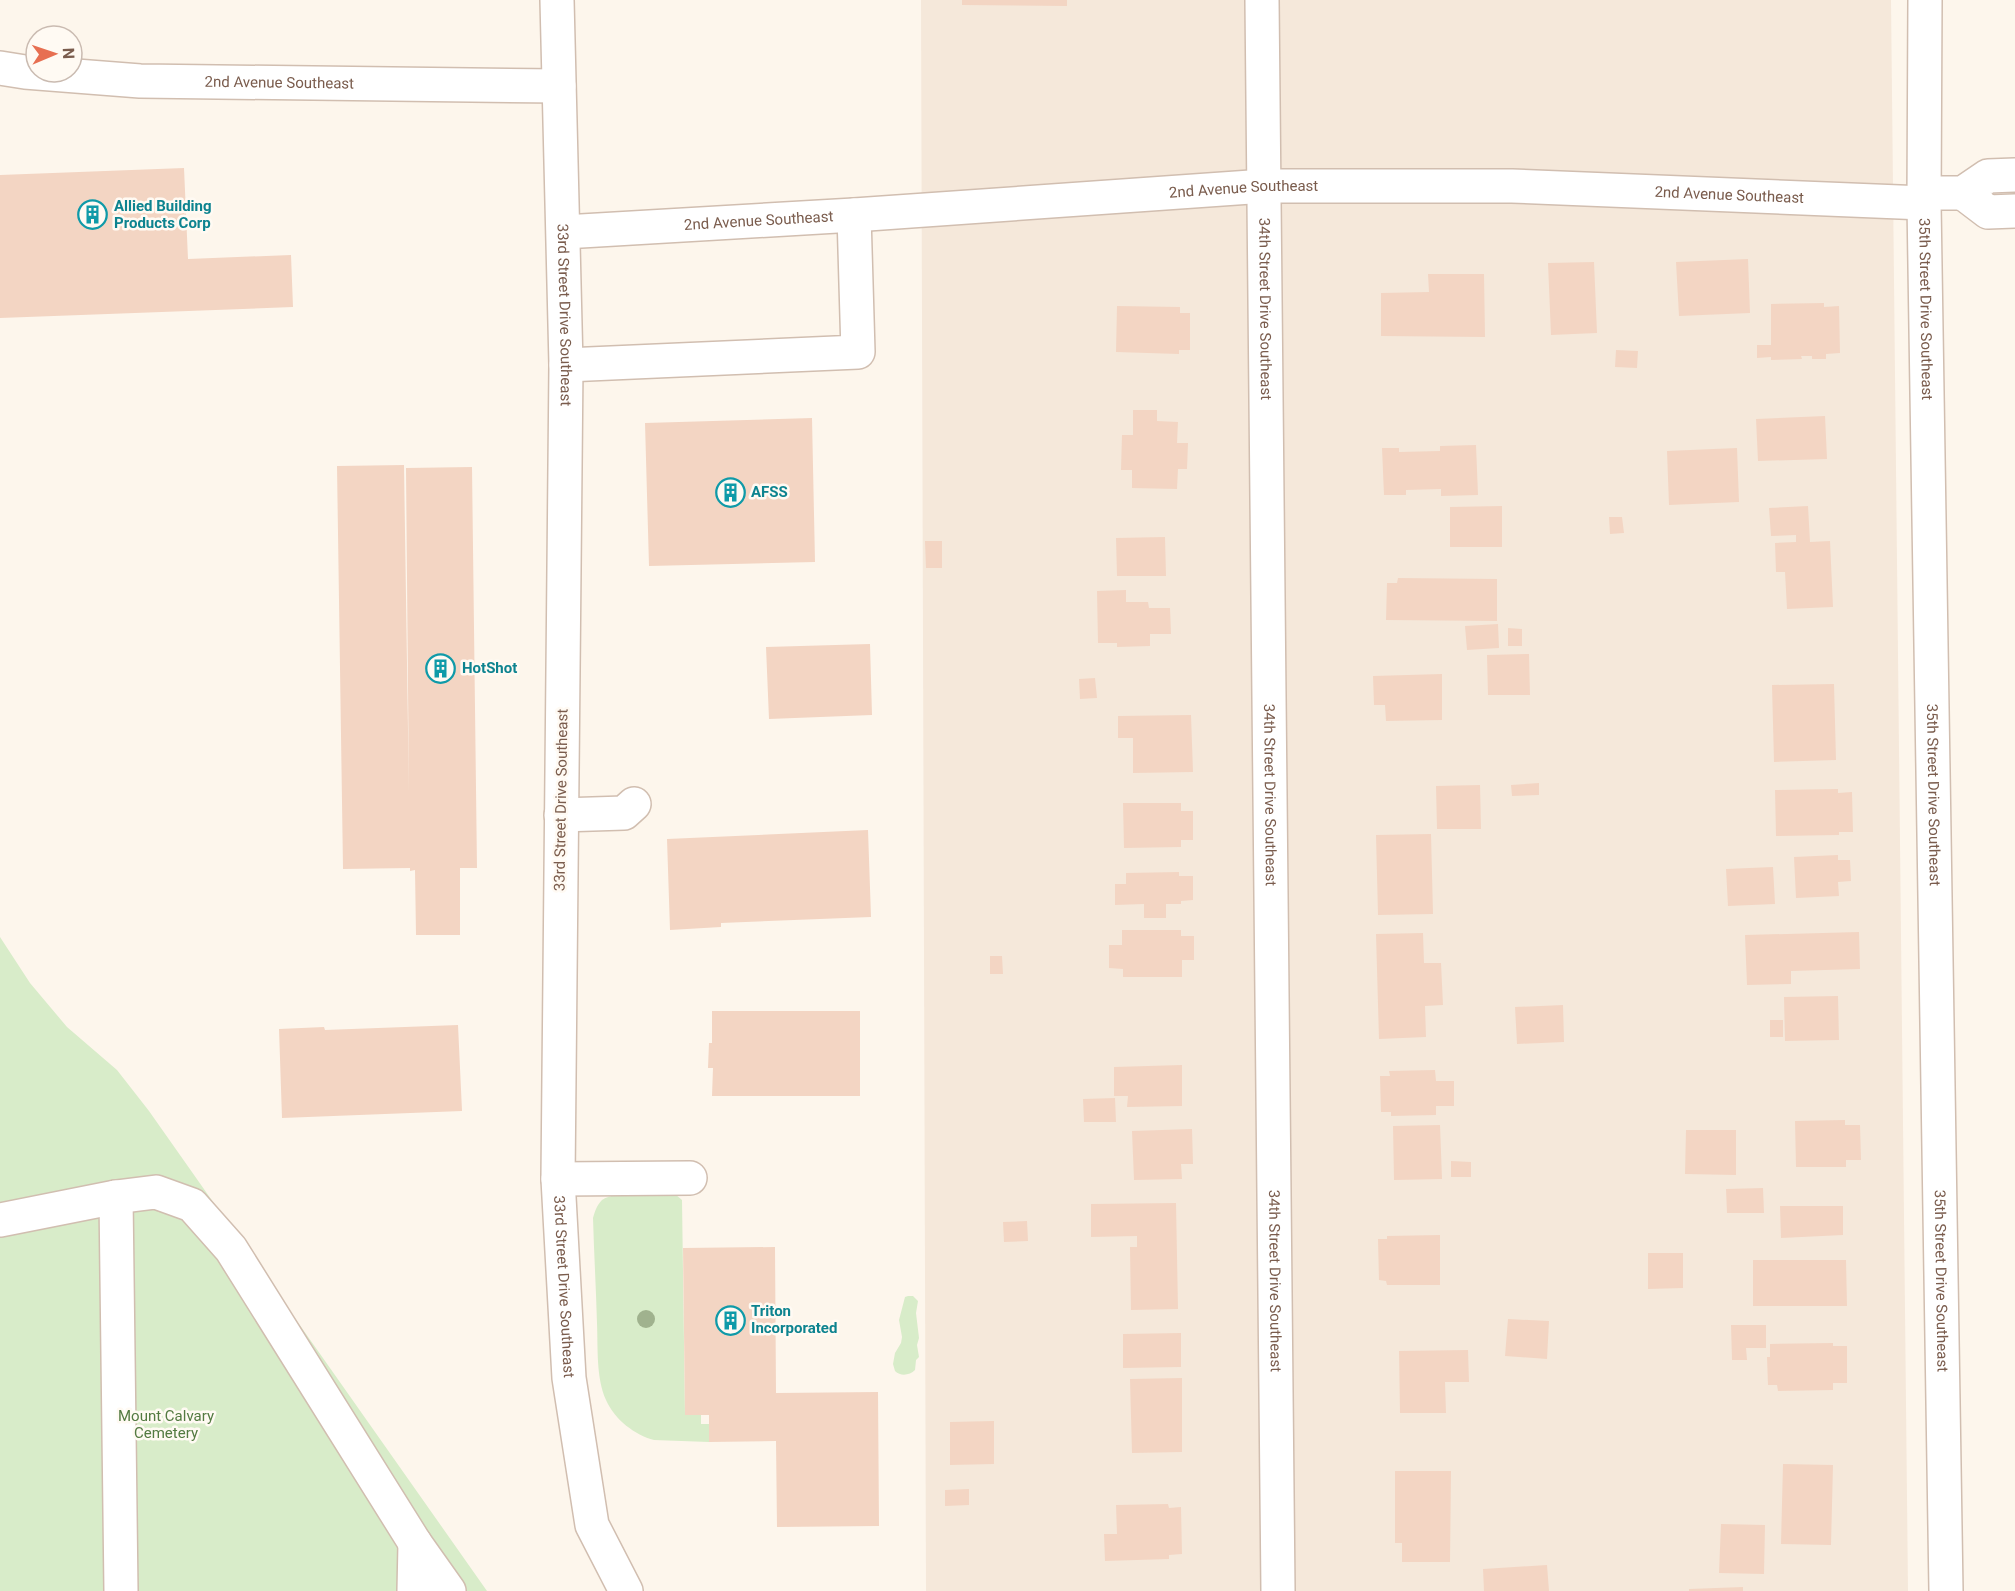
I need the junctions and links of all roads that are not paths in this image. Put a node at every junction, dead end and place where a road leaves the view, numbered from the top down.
1 (557, 0) edge
2 (1262, 0) edge
3 (1925, 0) edge
4 (0, 68) edge
5 (559, 86) junction
6 (2015, 175) edge
7 (1265, 186) junction
8 (1963, 194) junction
9 (1924, 198) junction
10 (2015, 211) edge
11 (854, 215) junction
12 (564, 232) junction
13 (566, 365) junction
14 (634, 804) dead end
15 (561, 815) junction
16 (690, 1178) dead end
17 (558, 1179) junction
18 (116, 1197) junction
19 (0, 1220) edge
20 (415, 1543) junction
21 (121, 1591) edge
22 (414, 1591) edge
23 (449, 1591) edge
24 (626, 1591) edge
25 (1278, 1591) edge
26 (1946, 1591) edge

1 - 5 street, 33rd Street Drive Southeast
2 - 7 street, 34th Street Drive Southeast
3 - 9 street, 35th Street Drive Southeast
4 - 5 street, 2nd Avenue Southeast
5 - 12 street, 33rd Street Drive Southeast
6 - 8 street
7 - 9 street, 2nd Avenue Southeast
7 - 11 street, 2nd Avenue Southeast
7 - 25 street, 34th Street Drive Southeast
8 - 9 street, 2nd Avenue Southeast
8 - 10 street
9 - 26 street, 35th Street Drive Southeast
11 - 12 street, 2nd Avenue Southeast
11 - 13 street
12 - 13 street, 33rd Street Drive Southeast
13 - 15 street, 33rd Street Drive Southeast
14 - 15 street
15 - 17 street, 33rd Street Drive Southeast
16 - 17 street
17 - 24 street, 33rd Street Drive Southeast
18 - 19 street
18 - 20 street
18 - 21 street
20 - 22 street
20 - 23 street

